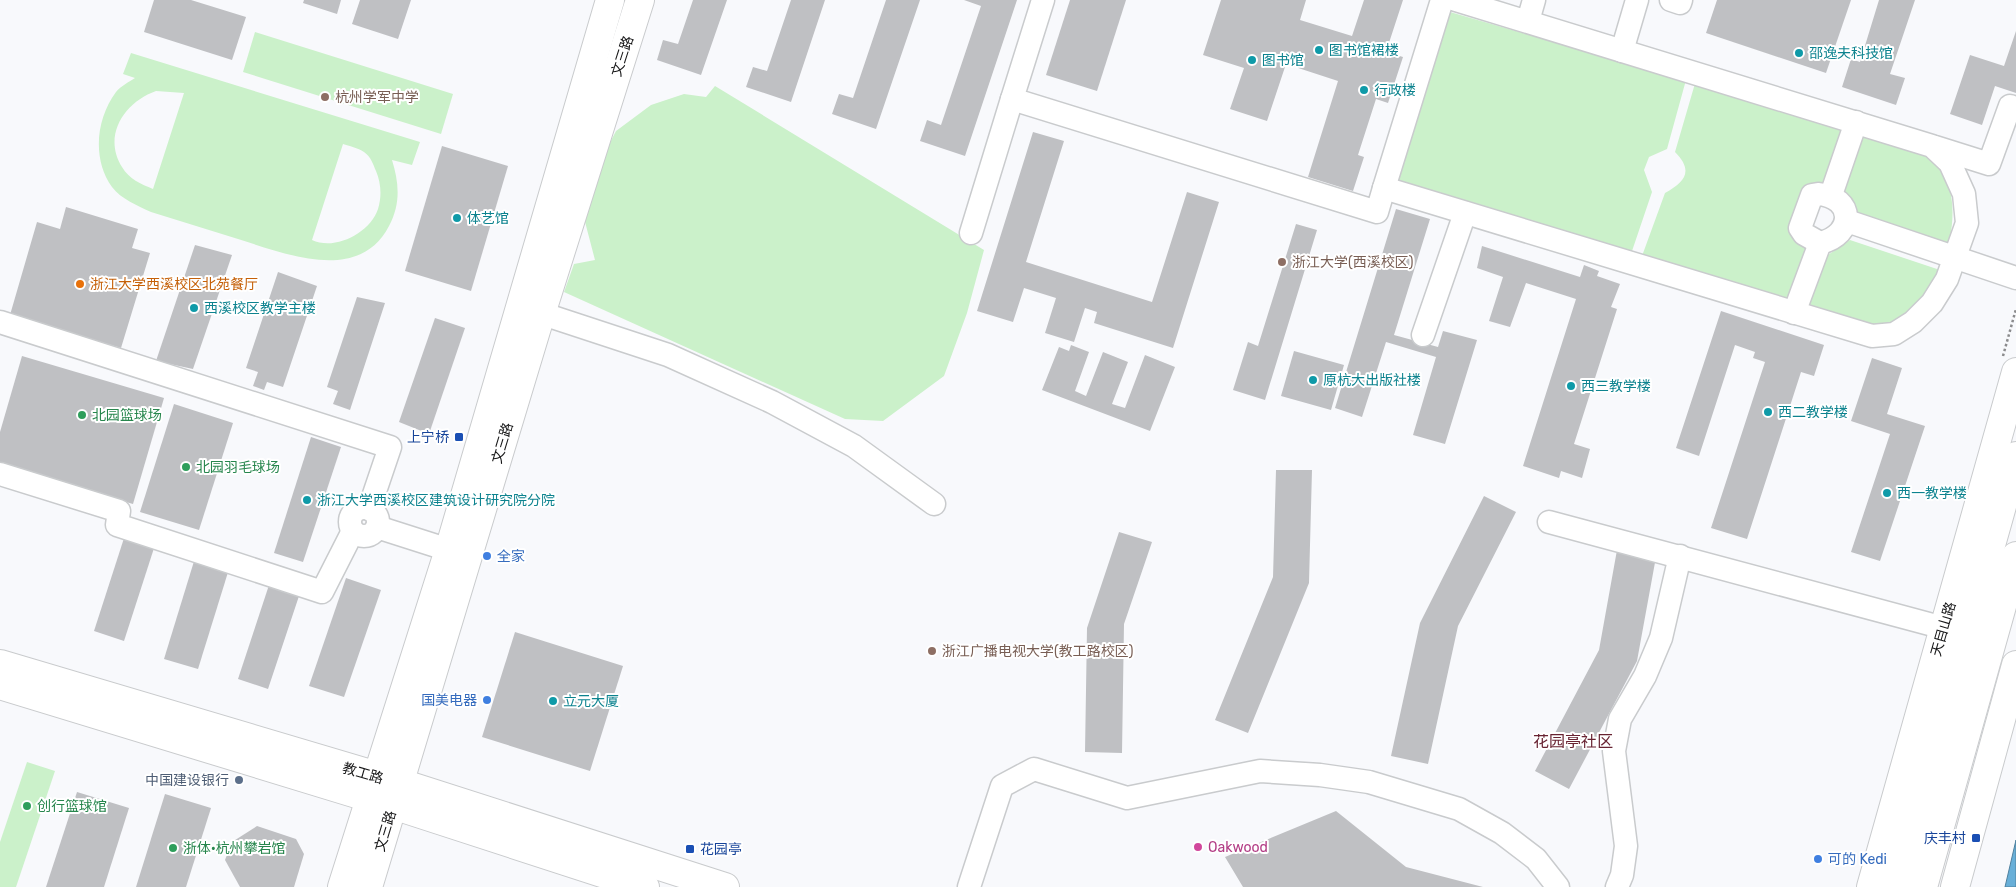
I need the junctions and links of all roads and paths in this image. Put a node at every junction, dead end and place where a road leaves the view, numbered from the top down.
1 (610, 0) edge
2 (640, 0) edge
3 (1044, 0) edge
4 (1442, 0) edge
5 (1456, 0) edge
6 (1534, 0) edge
7 (1638, 0) edge
8 (1671, 0) edge
9 (1681, 0) edge
10 (1528, 21) junction
11 (1622, 51) junction
12 (1012, 99) junction
13 (2016, 108) edge
14 (1856, 122) junction
15 (1932, 146) junction
16 (1384, 188) junction
17 (1831, 195) junction
18 (1465, 213) junction
19 (1847, 221) junction
20 (971, 233) dead end
21 (1820, 243) junction
22 (1955, 258) junction
23 (2016, 278) edge
24 (531, 311) junction
25 (1794, 313) junction
26 (0, 322) edge
27 (1423, 335) dead end
28 (2016, 372) edge
29 (2016, 456) edge
30 (0, 474) edge
31 (934, 504) dead end
32 (373, 518) junction
33 (1549, 522) dead end
34 (449, 550) junction
35 (1680, 556) junction
36 (2016, 556) edge
37 (1944, 628) junction
38 (0, 664) edge
39 (2016, 665) edge
40 (0, 686) edge
41 (385, 791) junction
42 (342, 887) edge
43 (368, 887) edge
44 (645, 887) edge
45 (725, 887) edge
46 (969, 887) edge
47 (1558, 887) edge
48 (1617, 887) edge
49 (1871, 887) edge
50 (1895, 887) edge
51 (1923, 887) edge
52 (1955, 887) edge

1 - 24 main road, 文三路
2 - 24 main road, 文三路
3 - 12 lane
4 - 16 lane
5 - 10 lane
6 - 10 lane
7 - 11 lane
8 - 9 lane
10 - 11 lane
11 - 14 lane
12 - 16 lane
12 - 20 lane
13 - 15 lane
14 - 15 lane
14 - 17 lane
15 - 22 lane
16 - 18 lane
17 - 19 lane
17 - 21 lane
18 - 25 lane
18 - 27 lane
19 - 21 lane
19 - 22 lane
21 - 25 lane
22 - 23 lane
22 - 25 lane
24 - 31 lane
24 - 34 main road, 文三路
24 - 41 main road, 文三路
26 - 32 lane
28 - 37 main road, 天目山路
29 - 50 main road, 天目山路
30 - 32 lane
32 - 34 lane
33 - 35 lane
34 - 41 main road, 文三路
35 - 37 lane
35 - 48 lane
36 - 51 main road
37 - 49 main road, 天目山路
38 - 41 main road, 教工路
39 - 52 main road
40 - 41 main road, 教工路
41 - 42 main road, 文三路
41 - 43 main road, 文三路
41 - 44 main road, 教工路
41 - 45 main road, 教工路
46 - 47 lane

